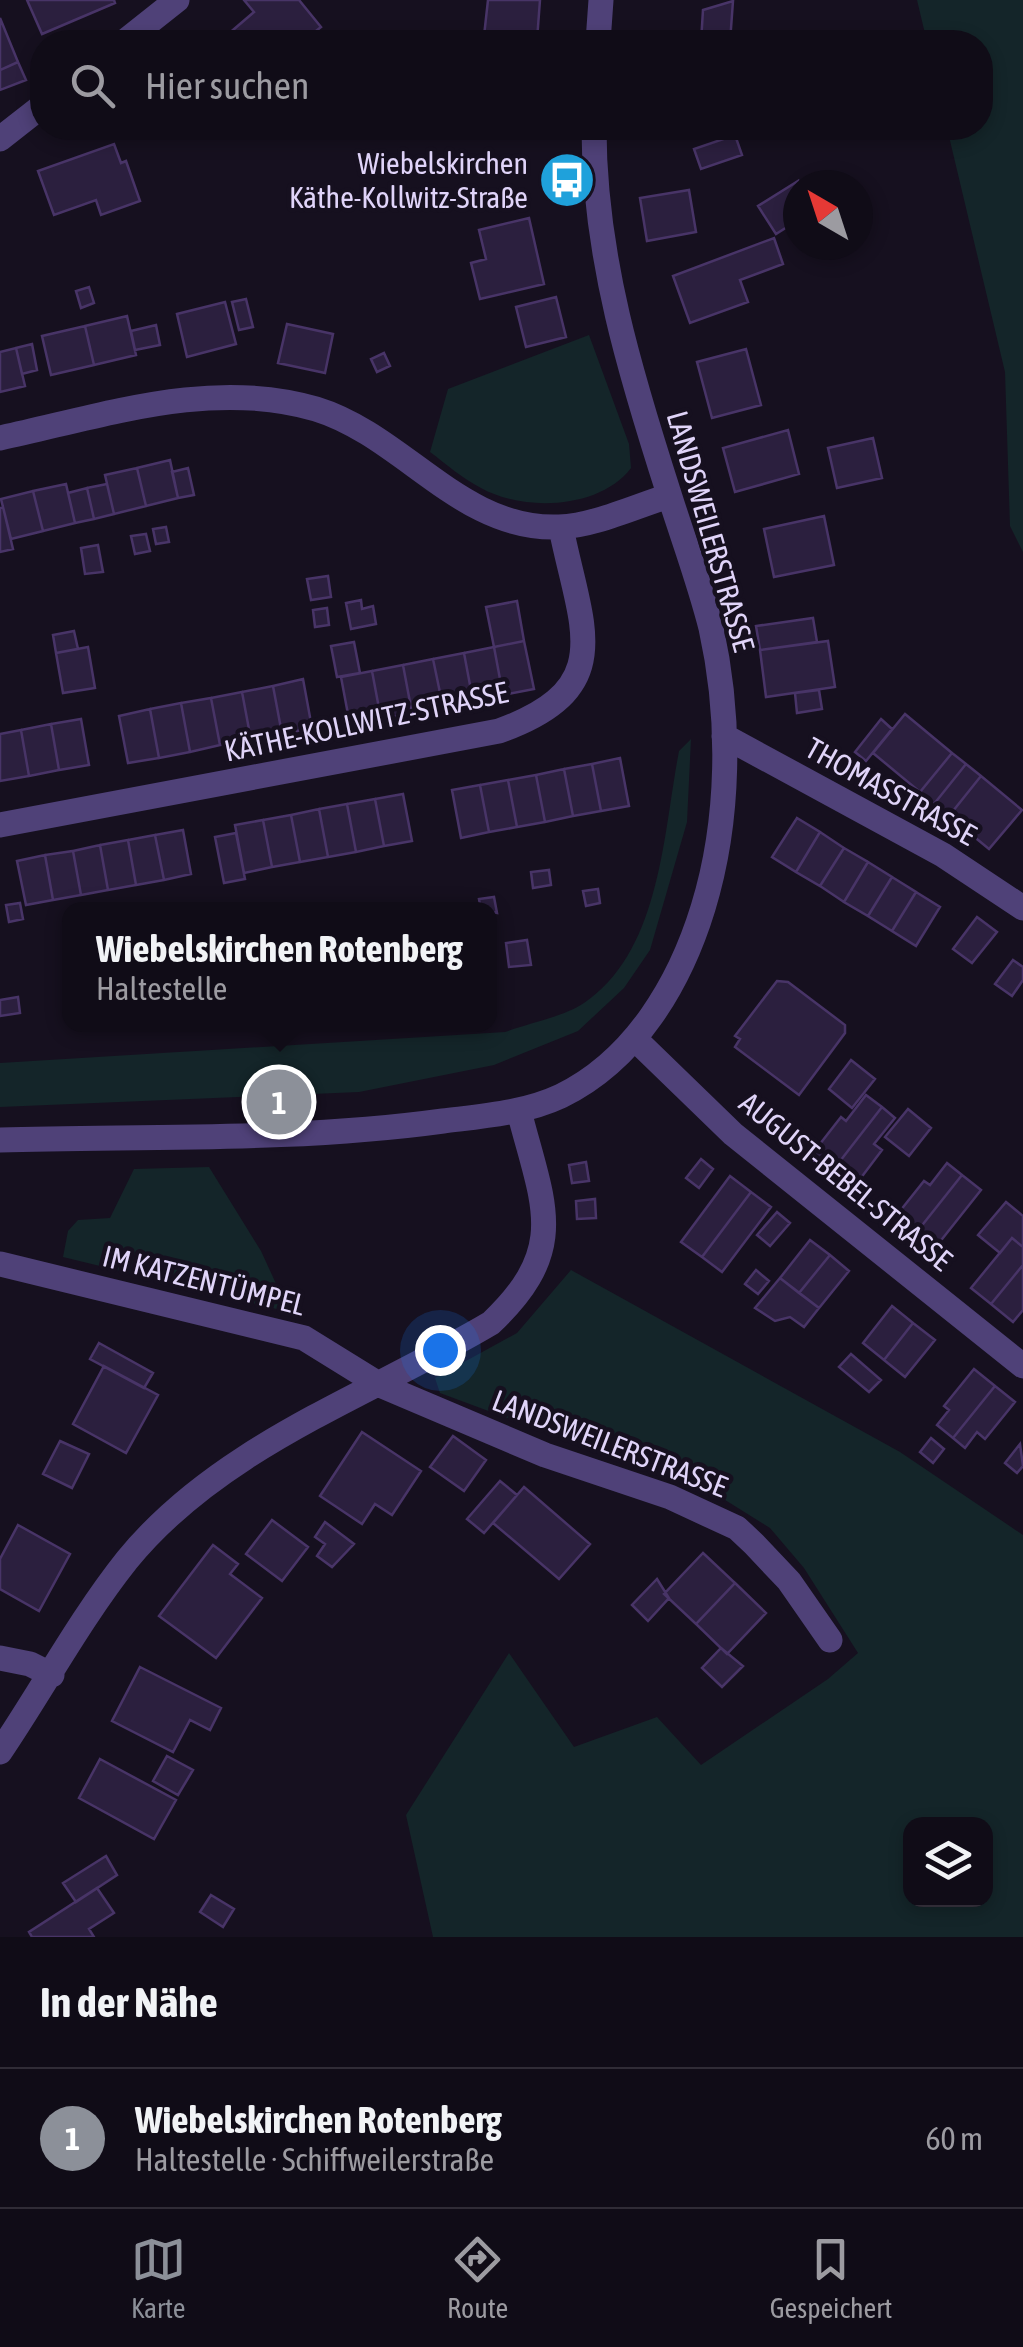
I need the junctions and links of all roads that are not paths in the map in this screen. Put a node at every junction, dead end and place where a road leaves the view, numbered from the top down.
1 (177, 0) edge
2 (601, 0) edge
3 (139, 30) edge
4 (599, 30) edge
5 (30, 115) edge
6 (0, 139) edge
7 (595, 140) edge
8 (0, 438) edge
9 (669, 496) junction
10 (561, 528) junction
11 (724, 736) junction
12 (0, 824) edge
13 (1023, 908) edge
14 (635, 1038) junction
15 (519, 1111) junction
16 (0, 1140) edge
17 (0, 1264) edge
18 (1023, 1366) edge
19 (380, 1385) junction
20 (830, 1640) dead end
21 (0, 1658) edge
22 (52, 1676) junction
23 (0, 1752) edge

1 - 3 street
2 - 4 street
5 - 6 street
7 - 9 street, LANDSWEILERSTRASSE
8 - 10 street
9 - 10 street
9 - 11 street, LANDSWEILERSTRASSE
10 - 12 street, KÄTHE-KOLLWITZ-STRASSE
11 - 13 street, THOMASSTRASSE
11 - 14 street, LANDSWEILERSTRASSE
14 - 15 street, LANDSWEILERSTRASSE
14 - 18 street, AUGUST-BEBEL-STRASSE
15 - 16 street, LANDSWEILERSTRASSE
15 - 19 street
17 - 19 street, IM KATZENTÜMPEL
19 - 20 street, LANDSWEILERSTRASSE
19 - 22 street
21 - 22 street
22 - 23 street

